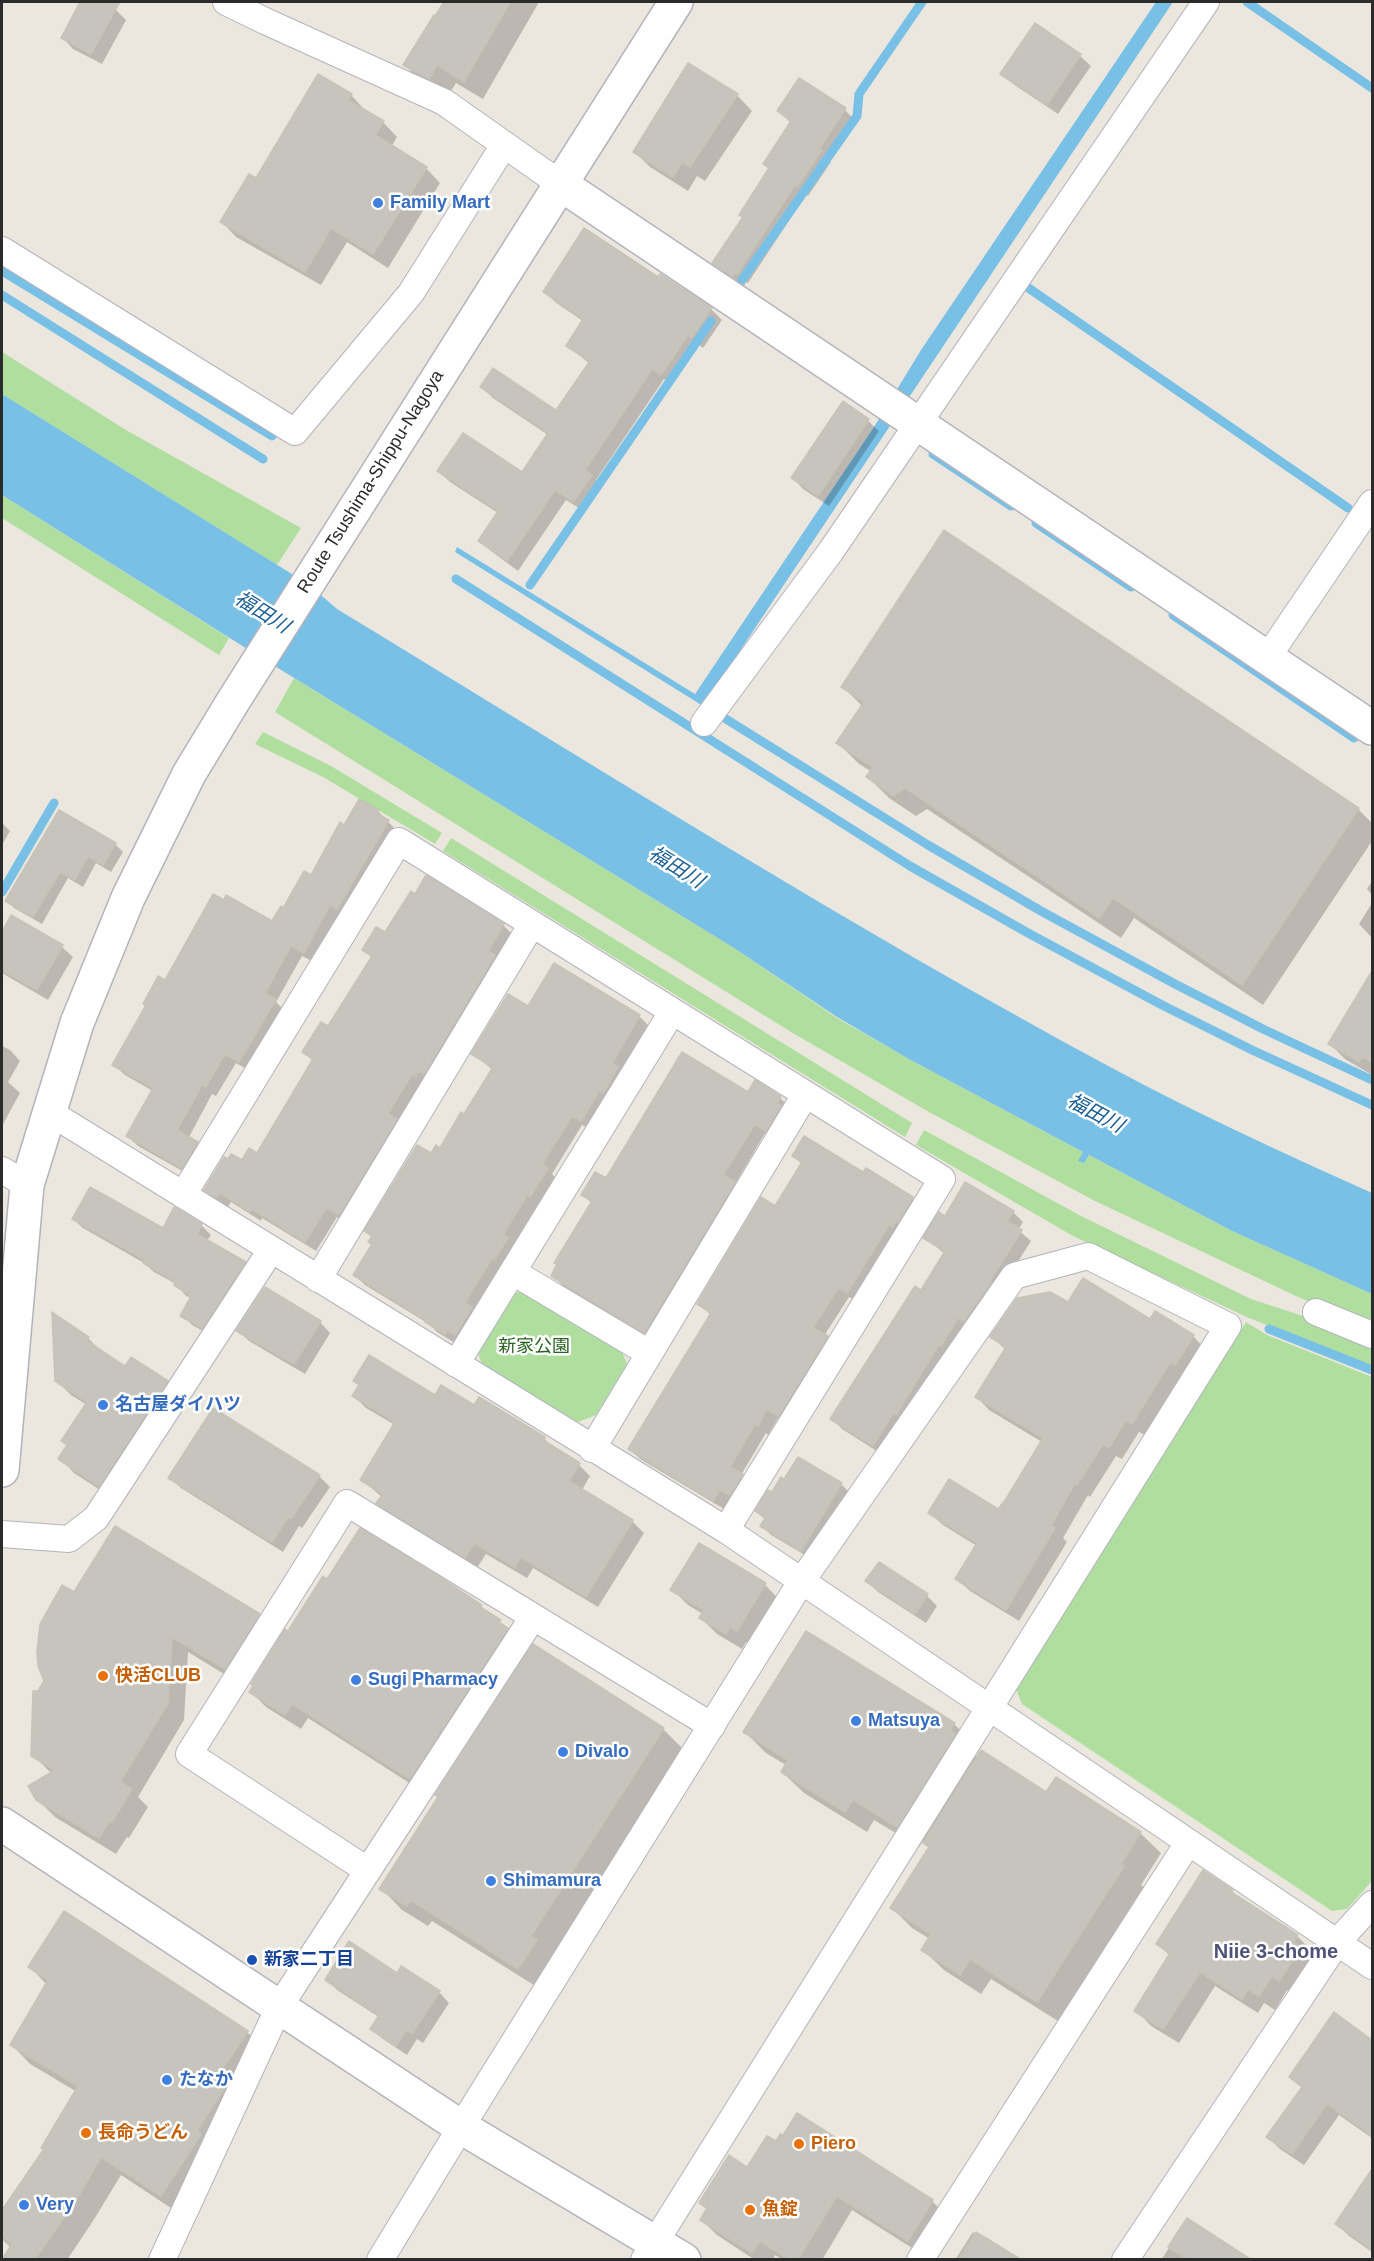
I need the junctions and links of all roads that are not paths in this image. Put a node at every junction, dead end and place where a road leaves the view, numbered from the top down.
1 (226, 2) edge
2 (676, 2) edge
3 (1206, 2) edge
4 (504, 145) junction
5 (559, 183) junction
6 (2, 250) edge
7 (902, 413) junction
8 (1372, 503) edge
9 (1267, 658) junction
10 (704, 723) dead end
11 (1372, 728) edge
12 (531, 924) junction
13 (672, 1012) junction
14 (805, 1095) junction
15 (49, 1112) junction
16 (14, 1177) edge
17 (183, 1195) junction
18 (271, 1250) junction
19 (513, 1272) junction
20 (318, 1279) junction
21 (1316, 1312) dead end
22 (1372, 1335) edge
23 (650, 1353) junction
24 (456, 1364) junction
25 (592, 1449) junction
26 (2, 1465) edge
27 (726, 1530) junction
28 (2, 1534) edge
29 (801, 1582) junction
30 (533, 1617) junction
31 (990, 1707) junction
32 (712, 1726) junction
33 (2, 1824) edge
34 (1188, 1843) junction
35 (367, 1870) junction
36 (1372, 1904) edge
37 (1338, 1941) junction
38 (1372, 1966) edge
39 (279, 2007) junction
40 (461, 2127) junction
41 (649, 2251) edge
42 (162, 2259) edge
43 (380, 2259) edge
44 (684, 2259) edge
45 (920, 2259) edge
46 (1125, 2259) edge

1 - 4 street
2 - 5 street, Route Tsushima-Shippu-Nagoya
3 - 7 street
4 - 5 street
4 - 6 street
5 - 7 street
5 - 15 street, Route Tsushima-Shippu-Nagoya
7 - 9 street
7 - 10 street
8 - 9 street
9 - 11 street
12 - 13 street
12 - 17 street
12 - 20 street
13 - 14 street
13 - 19 street
14 - 23 street
14 - 27 street
15 - 16 street, Route Tsushima-Shippu-Nagoya
15 - 17 street
16 - 26 street, Route Tsushima-Shippu-Nagoya
17 - 18 street
18 - 20 street
18 - 28 street
19 - 23 street
19 - 24 street
20 - 24 street
21 - 22 street
23 - 25 street
24 - 25 street
25 - 27 street
27 - 29 street
29 - 31 street
29 - 31 street
29 - 32 street
30 - 32 street
30 - 35 street
30 - 35 street
31 - 34 street
31 - 41 street
32 - 40 street
33 - 39 street
34 - 37 street
34 - 45 street
35 - 39 street
36 - 37 street
37 - 38 street
37 - 46 street
39 - 40 street
39 - 42 street
40 - 41 street
40 - 43 street
41 - 44 street

